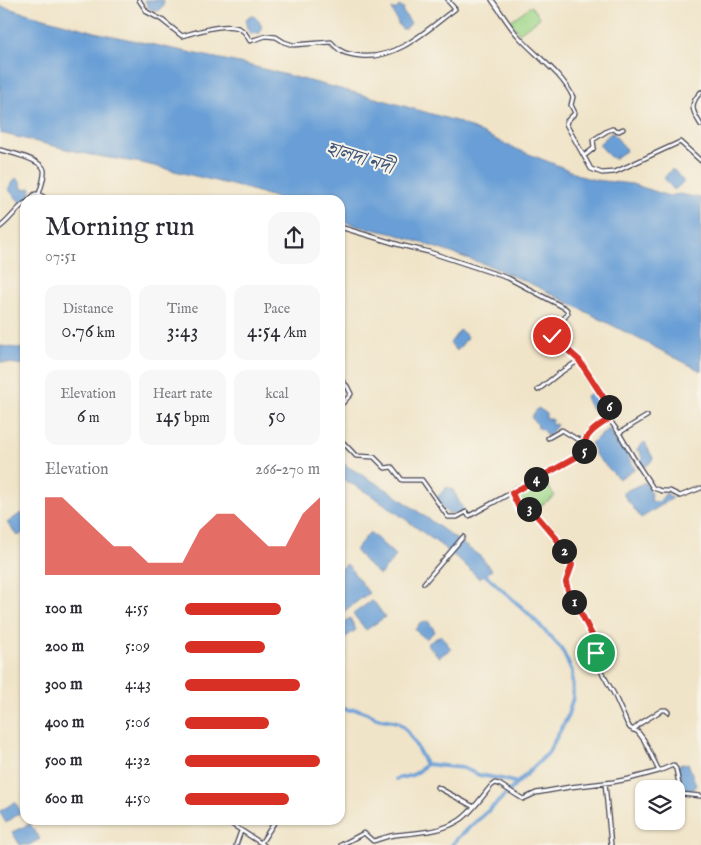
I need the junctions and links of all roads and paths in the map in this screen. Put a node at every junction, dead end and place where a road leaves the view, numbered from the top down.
1 (139, 0) edge
2 (449, 0) edge
3 (492, 0) edge
4 (701, 92) edge
5 (701, 125) edge
6 (623, 129) dead end
7 (0, 150) edge
8 (584, 156) junction
9 (701, 161) edge
10 (39, 194) joint
11 (34, 195) edge
12 (20, 206) edge
13 (0, 226) edge
14 (345, 228) edge
15 (579, 360) junction
16 (345, 384) edge
17 (538, 390) dead end
18 (345, 401) edge
19 (647, 416) dead end
20 (609, 419) junction
21 (619, 433) junction
22 (548, 438) dead end
23 (585, 442) junction
24 (345, 444) edge
25 (701, 488) edge
26 (512, 493) junction
27 (463, 537) dead end
28 (424, 583) dead end
29 (668, 712) dead end
30 (633, 730) junction
31 (659, 771) junction
32 (605, 783) junction
33 (437, 787) dead end
34 (701, 796) edge
35 (474, 807) junction
36 (234, 825) edge
37 (273, 825) edge
38 (242, 830) junction
39 (262, 844) edge
40 (236, 845) edge
41 (341, 845) edge
42 (611, 845) edge

1 - 2 street
3 - 8 street
4 - 5 street
6 - 8 street
7 - 10 street
8 - 9 street
10 - 11 street
12 - 13 street
14 - 15 street
15 - 17 street
15 - 20 street
16 - 18 street
19 - 21 street
20 - 21 street
20 - 23 street
21 - 25 street
22 - 23 street
23 - 26 street
24 - 26 street
26 - 30 street
27 - 28 street
29 - 30 street
30 - 31 street
31 - 32 street
31 - 34 street
32 - 35 street
32 - 42 street
33 - 35 street
35 - 41 street
36 - 38 street
37 - 39 street
38 - 39 street
38 - 40 street

